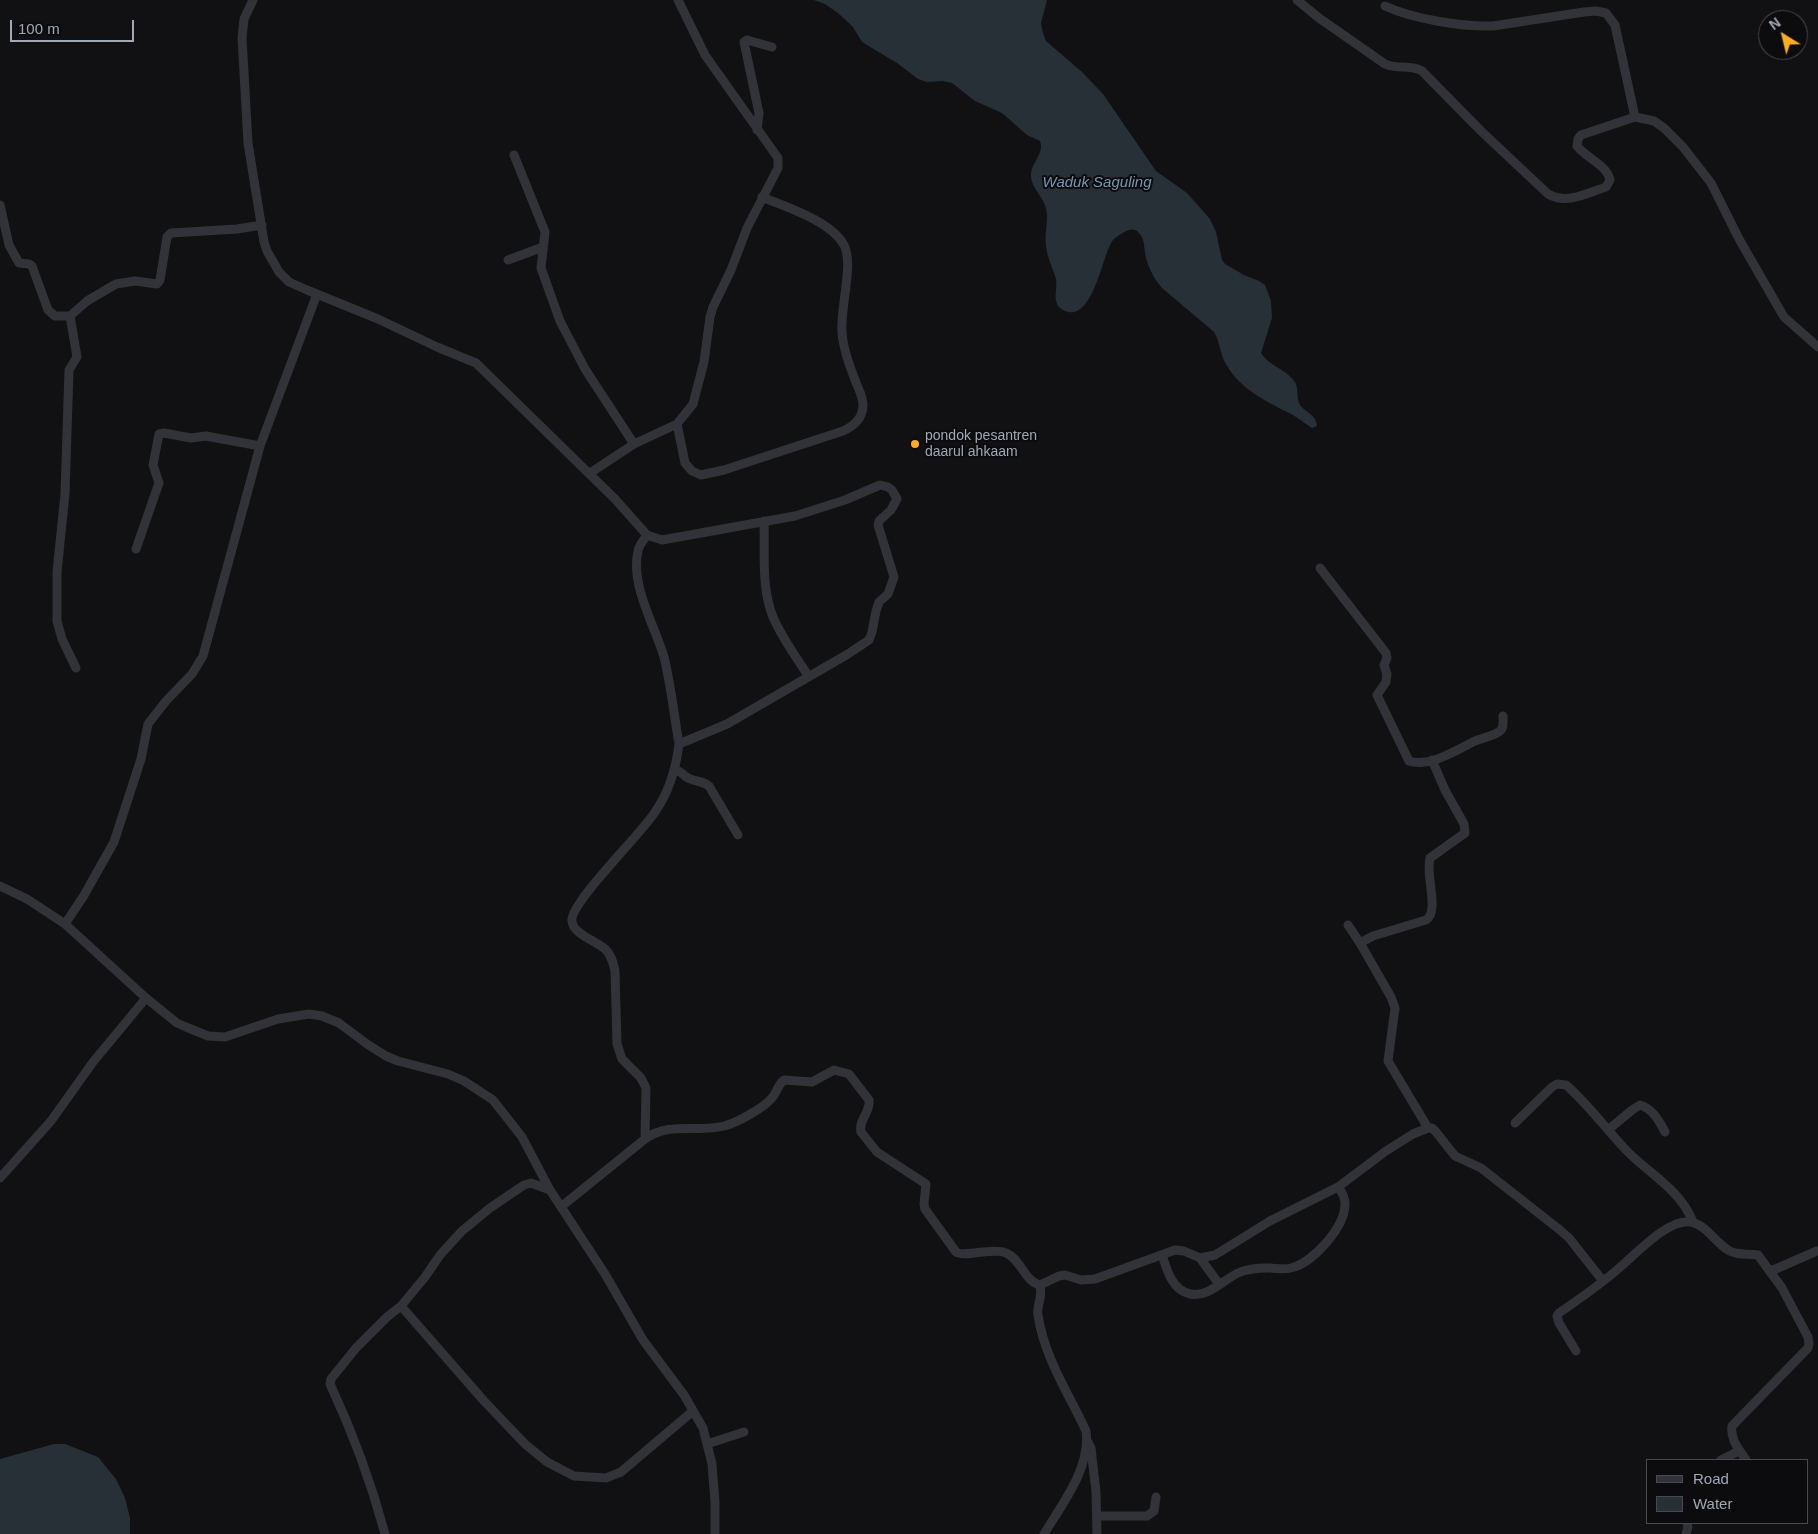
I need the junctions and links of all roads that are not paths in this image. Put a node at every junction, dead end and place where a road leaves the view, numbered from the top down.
1 (253, 0) edge
2 (678, 0) edge
3 (1297, 0) edge
4 (1385, 6) dead end
5 (772, 47) dead end
6 (1636, 118) junction
7 (757, 130) junction
8 (514, 155) dead end
9 (762, 197) junction
10 (0, 205) edge
11 (262, 225) junction
12 (543, 247) junction
13 (508, 260) dead end
14 (318, 294) junction
15 (70, 316) junction
16 (1818, 347) edge
17 (677, 424) junction
18 (634, 444) junction
19 (260, 446) junction
20 (590, 473) junction
21 (764, 521) junction
22 (648, 535) junction
23 (136, 549) dead end
24 (1320, 568) dead end
25 (76, 668) dead end
26 (808, 677) junction
27 (1503, 716) dead end
28 (679, 744) junction
29 (1432, 760) junction
30 (674, 770) junction
31 (738, 835) dead end
32 (0, 886) edge
33 (65, 924) junction
34 (1348, 925) dead end
35 (1360, 943) junction
36 (146, 998) junction
37 (1515, 1123) dead end
38 (1428, 1128) junction
39 (1608, 1130) junction
40 (1665, 1132) dead end
41 (645, 1139) junction
42 (0, 1178) edge
43 (1338, 1187) junction
44 (550, 1190) junction
45 (562, 1206) junction
46 (1693, 1222) junction
47 (1817, 1251) dead end
48 (1162, 1255) junction
49 (1200, 1258) junction
50 (1771, 1271) junction
51 (1603, 1281) junction
52 (1219, 1284) junction
53 (1040, 1285) junction
54 (400, 1306) junction
55 (1576, 1351) dead end
56 (693, 1411) junction
57 (744, 1432) dead end
58 (1087, 1442) junction
59 (707, 1444) junction
60 (1740, 1450) junction
61 (1723, 1459) edge
62 (1745, 1459) edge
63 (1156, 1497) dead end
64 (1097, 1516) junction
65 (385, 1534) edge
66 (715, 1534) edge
67 (1044, 1534) edge
68 (1097, 1534) edge

1 - 11 street
2 - 7 street
3 - 6 street
4 - 6 street
5 - 7 street
6 - 16 street
7 - 9 street
8 - 12 street
9 - 17 street
9 - 17 street
10 - 15 street
11 - 14 street
11 - 15 street
12 - 13 street
12 - 18 street
14 - 19 street
14 - 20 street
15 - 25 street
17 - 18 street
18 - 20 street
19 - 23 street
19 - 33 street
20 - 22 street
21 - 22 street
21 - 26 street
21 - 26 street
22 - 28 street
24 - 29 street
26 - 28 street
27 - 29 street
28 - 30 street
29 - 35 street
30 - 31 street
30 - 41 street
32 - 33 street
33 - 36 street
34 - 35 street
35 - 38 street
36 - 42 street
36 - 44 street
37 - 39 street
38 - 43 street
38 - 51 street
39 - 40 street
39 - 46 street
41 - 45 street
41 - 53 street
43 - 49 street
43 - 52 street
44 - 45 street
44 - 54 street
45 - 56 street
46 - 50 street
46 - 51 street
47 - 50 street
48 - 49 street
48 - 52 street
48 - 53 street
49 - 52 street
50 - 60 street
51 - 55 street
53 - 58 street
54 - 56 street
54 - 65 street
56 - 59 street
57 - 59 street
58 - 64 street
58 - 67 street
59 - 66 street
60 - 61 street
60 - 62 street
63 - 64 street
64 - 68 street

